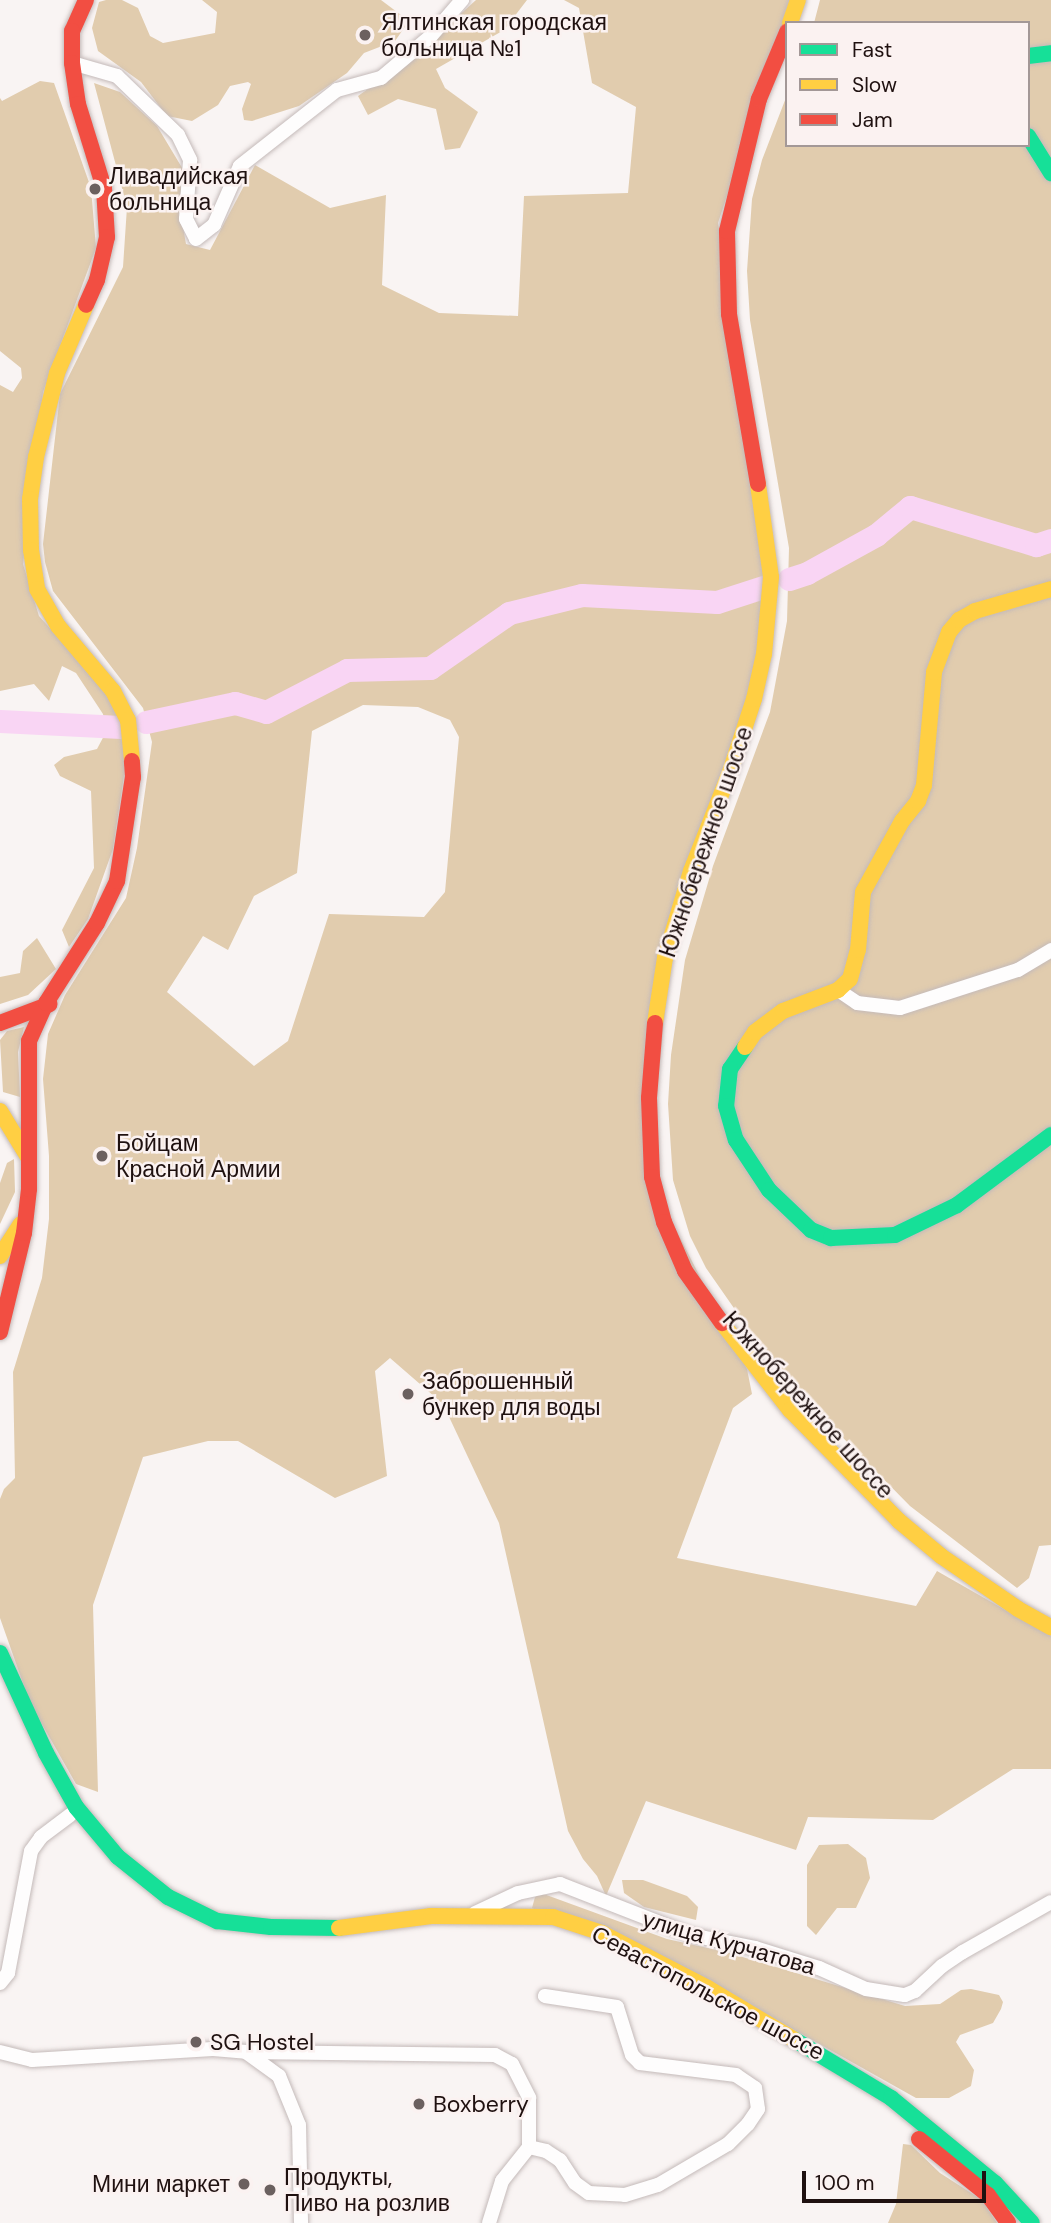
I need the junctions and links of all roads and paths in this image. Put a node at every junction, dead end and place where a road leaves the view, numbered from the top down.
1 (86, 0) edge
2 (463, 0) edge
3 (798, 0) edge
4 (808, 0) edge
5 (791, 21) edge
6 (802, 21) edge
7 (785, 37) edge
8 (1051, 52) edge
9 (1030, 56) edge
10 (76, 64) junction
11 (785, 71) edge
12 (1030, 139) edge
13 (1051, 173) edge
14 (1051, 589) edge
15 (1051, 950) edge
16 (838, 990) junction
17 (50, 1004) junction
18 (0, 1023) edge
19 (0, 1111) edge
20 (1051, 1135) edge
21 (29, 1160) junction
22 (38, 1182) junction
23 (32, 1217) junction
24 (24, 1233) junction
25 (0, 1256) edge
26 (0, 1264) edge
27 (5, 1305) edge
28 (0, 1332) edge
29 (0, 1350) edge
30 (1020, 1603) junction
31 (1051, 1613) edge
32 (1051, 1627) edge
33 (0, 1653) edge
34 (0, 1673) edge
35 (73, 1811) junction
36 (1051, 1902) edge
37 (468, 1919) junction
38 (0, 1983) edge
39 (545, 1996) dead end
40 (0, 2052) edge
41 (246, 2052) junction
42 (529, 2147) junction
43 (301, 2223) edge
44 (489, 2223) edge
45 (1008, 2223) edge
46 (1032, 2223) edge

1 - 10 main road
2 - 10 street
3 - 5 main road
4 - 6 main road
7 - 30 main road, Южнобережное шоссе
8 - 9 main road
10 - 17 main road
11 - 30 main road, Южнобережное шоссе
12 - 13 main road
14 - 16 main road
15 - 16 street
16 - 20 main road
17 - 18 main road
17 - 21 main road
17 - 22 main road
19 - 21 main road
21 - 22 main road
21 - 23 main road
22 - 23 main road
23 - 24 main road
23 - 25 main road
23 - 27 main road
24 - 26 main road
24 - 27 main road
27 - 28 main road
27 - 29 main road
30 - 31 main road, Южнобережное шоссе
30 - 32 main road, Южнобережное шоссе
33 - 35 main road
34 - 35 main road, Севастопольское шоссе
35 - 37 main road, Севастопольское шоссе
35 - 38 street
36 - 37 street, улица Курчатова
37 - 45 main road, Севастопольское шоссе
37 - 46 main road, Севастопольское шоссе
39 - 42 street
40 - 41 street
41 - 42 street
41 - 43 street
42 - 44 street

